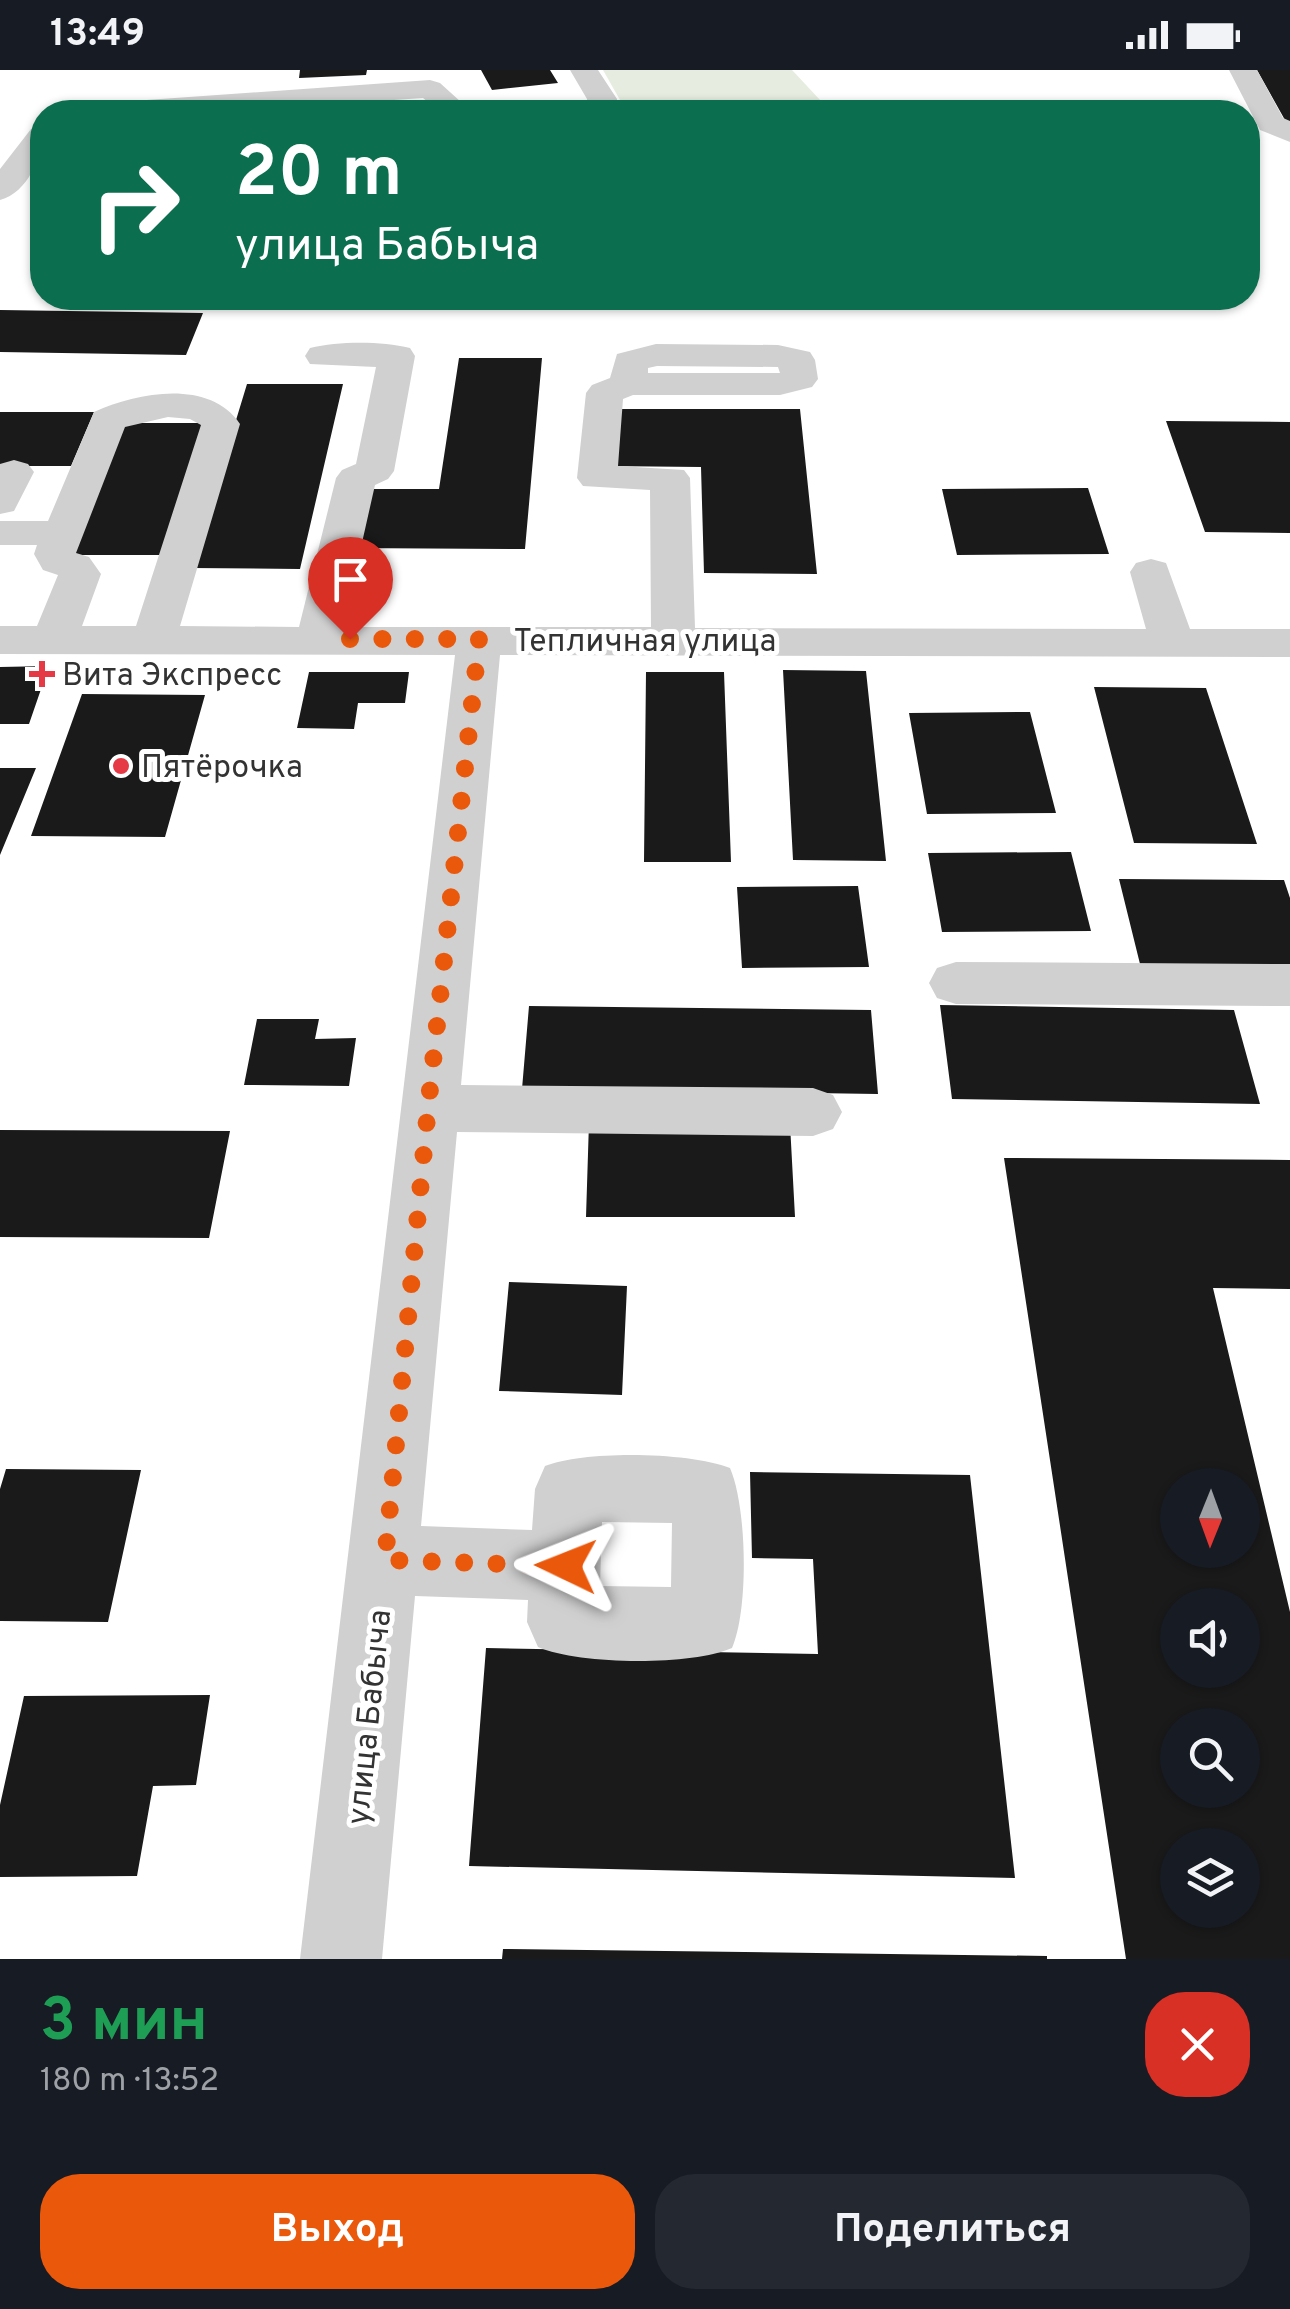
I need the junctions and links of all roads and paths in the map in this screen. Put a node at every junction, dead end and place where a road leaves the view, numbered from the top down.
1 (584, 70) edge
2 (1242, 70) edge
3 (420, 80) edge
4 (265, 100) edge
5 (443, 100) edge
6 (602, 100) edge
7 (1258, 100) edge
8 (1260, 104) edge
9 (1290, 134) edge
10 (30, 151) edge
11 (0, 190) edge
12 (323, 356) dead end
13 (628, 384) dead end
14 (0, 533) edge
15 (64, 533) junction
16 (1150, 572) dead end
17 (318, 639) junction
18 (479, 639) junction
19 (0, 640) edge
20 (54, 640) junction
21 (154, 640) junction
22 (673, 640) junction
23 (1172, 642) junction
24 (1290, 643) edge
25 (956, 983) dead end
26 (1290, 985) edge
27 (428, 1108) junction
28 (813, 1112) dead end
29 (385, 1560) junction
30 (566, 1566) dead end
31 (340, 1959) edge

1 - 6 street
2 - 7 street
3 - 4 street
3 - 5 street
8 - 9 street
10 - 11 street
12 - 17 street
13 - 22 street
14 - 15 street
15 - 20 street
15 - 21 street
16 - 23 street
17 - 18 street, Тепличная улица
17 - 21 street, Тепличная улица
18 - 22 street, Тепличная улица
18 - 27 street, улица Бабыча
19 - 20 street, Тепличная улица
20 - 21 street, Тепличная улица
22 - 23 street, Тепличная улица
23 - 24 street, Тепличная улица
25 - 26 street
27 - 28 street
27 - 29 street, улица Бабыча
29 - 30 street
29 - 31 street, улица Бабыча

